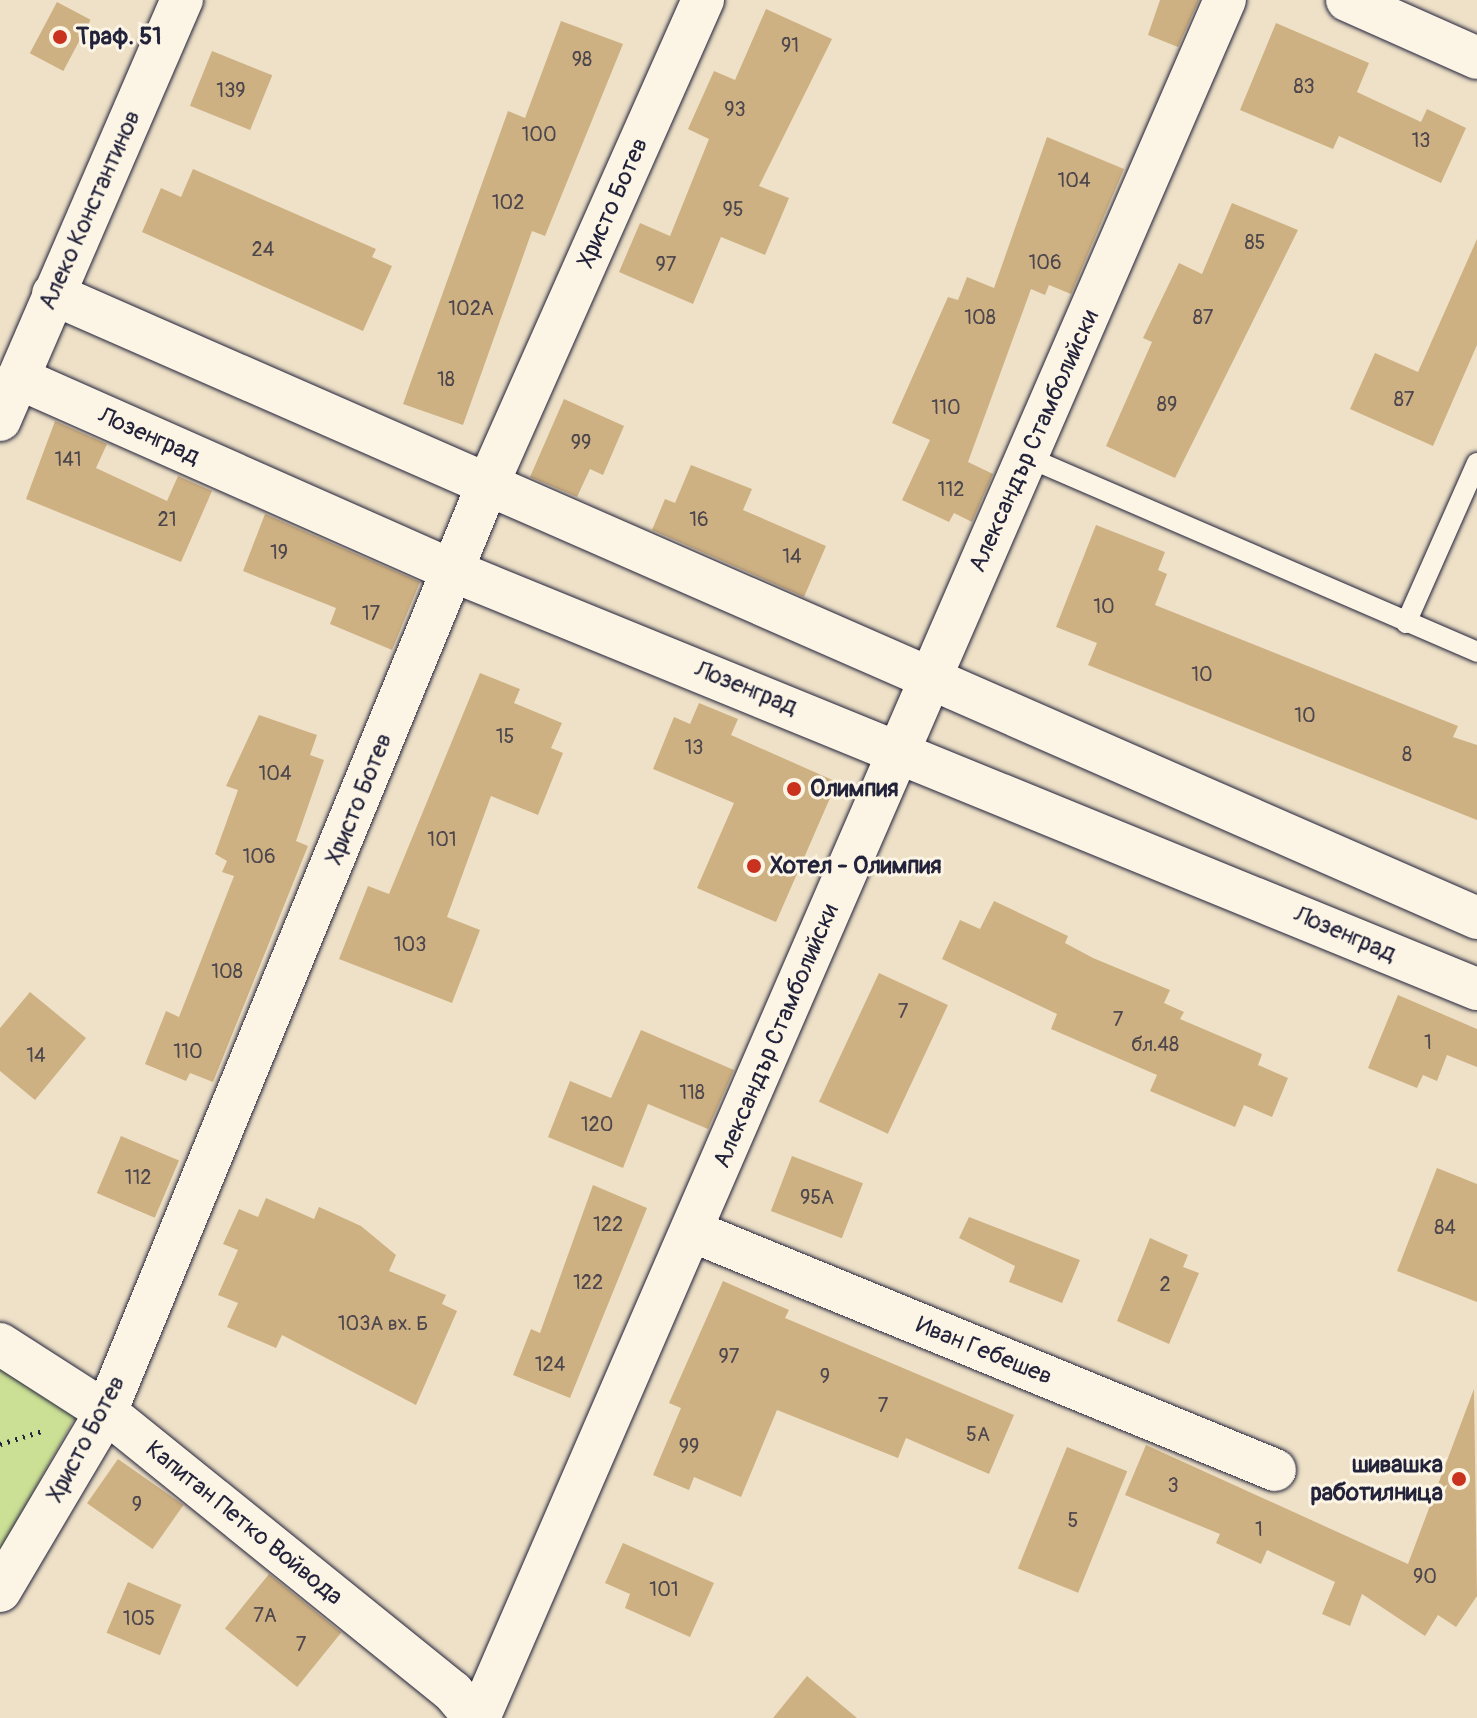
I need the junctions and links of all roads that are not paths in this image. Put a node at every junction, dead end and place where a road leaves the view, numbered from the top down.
1 (182, 0) edge
2 (703, 0) edge
3 (1225, 0) edge
4 (1347, 0) edge
5 (1477, 58) edge
6 (53, 294) junction
7 (18, 378) junction
8 (0, 420) edge
9 (1027, 457) junction
10 (1477, 463) edge
11 (487, 486) junction
12 (453, 571) junction
13 (1406, 623) junction
14 (1477, 652) edge
15 (928, 682) junction
16 (900, 749) junction
17 (1477, 918) edge
18 (1477, 989) edge
19 (692, 1231) junction
20 (0, 1344) edge
21 (106, 1412) junction
22 (1275, 1470) dead end
23 (0, 1591) edge
24 (477, 1718) edge

1 - 6 street, Алеко Константинов
2 - 11 street, Христо Ботев
3 - 9 street, Александър Стамболийски
4 - 5 street
6 - 7 street, Алеко Константинов
6 - 11 street
7 - 8 street, Алеко Константинов
7 - 12 street, Лозенград
9 - 13 lane
9 - 15 street, Александър Стамболийски
10 - 13 lane
11 - 12 street, Христо Ботев
11 - 15 street
12 - 16 street, Лозенград
12 - 21 street, Христо Ботев
13 - 14 lane
15 - 16 street, Александър Стамболийски
15 - 17 street
16 - 18 street, Лозенград
16 - 19 street, Александър Стамболийски
19 - 22 street, Иван Гебешев
19 - 24 street, Александър Стамболийски
20 - 21 street, Капитан Петко Войвода
21 - 23 street, Христо Ботев
21 - 24 street, Капитан Петко Войвода

